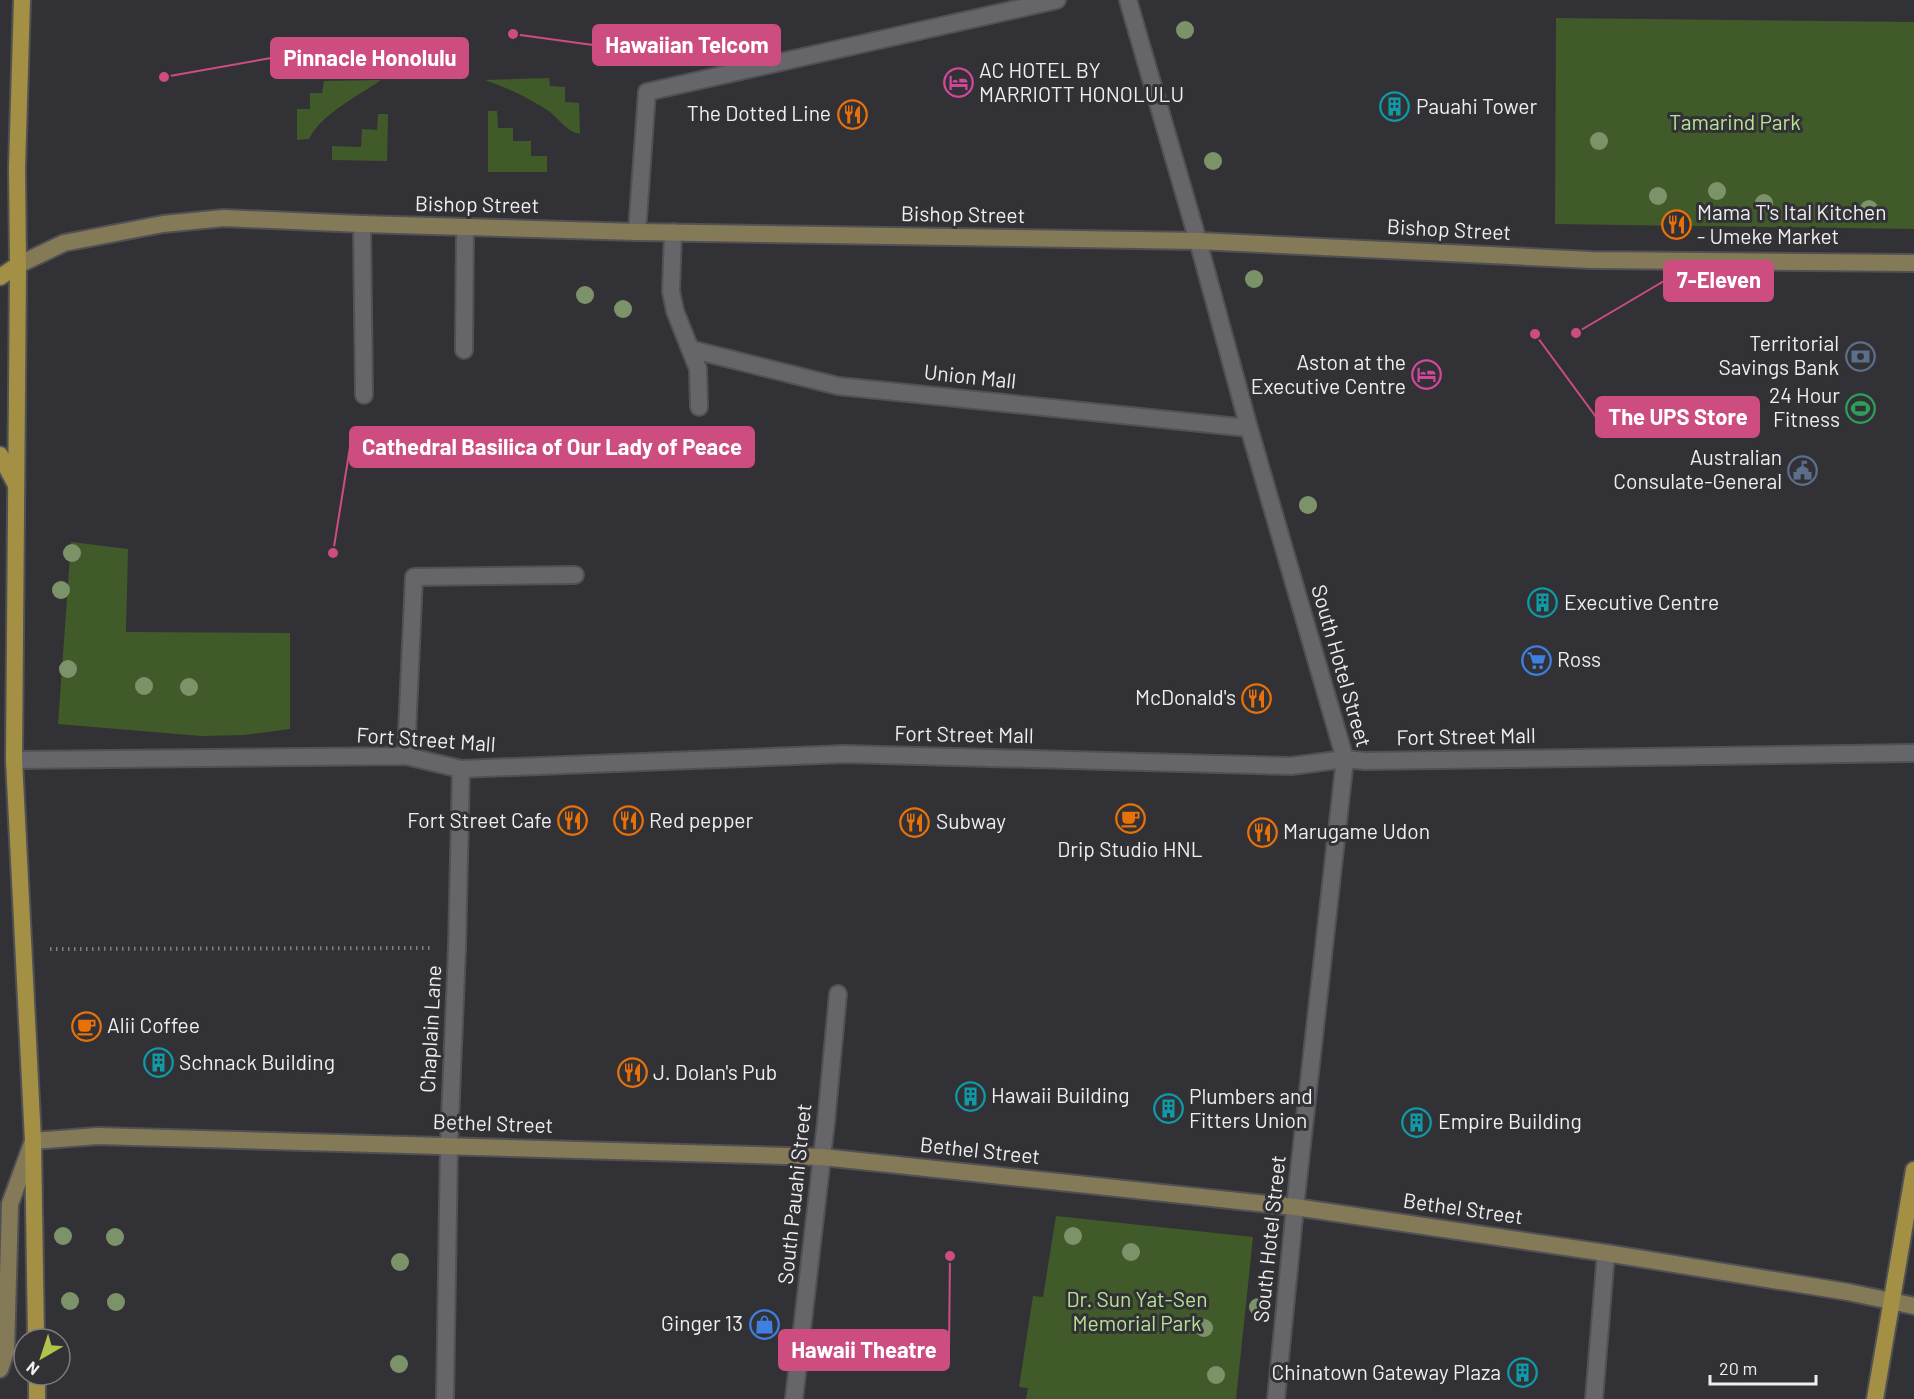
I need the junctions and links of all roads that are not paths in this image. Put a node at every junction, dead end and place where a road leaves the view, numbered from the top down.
1 (22, 0) edge
2 (1057, 0) edge
3 (1128, 0) edge
4 (362, 225) junction
5 (465, 227) junction
6 (637, 232) junction
7 (674, 232) junction
8 (1198, 241) junction
9 (1914, 263) edge
10 (0, 266) edge
11 (18, 266) junction
12 (0, 277) edge
13 (464, 350) dead end
14 (690, 350) junction
15 (364, 395) dead end
16 (699, 407) dead end
17 (1249, 428) junction
18 (0, 455) edge
19 (17, 485) junction
20 (575, 575) dead end
21 (1913, 753) edge
22 (406, 756) junction
23 (7, 759) edge
24 (1345, 759) junction
25 (461, 769) junction
26 (838, 994) dead end
27 (33, 1141) junction
28 (449, 1145) junction
29 (822, 1157) junction
30 (1914, 1170) edge
31 (1295, 1207) junction
32 (1606, 1253) junction
33 (1893, 1301) junction
34 (1914, 1306) edge
35 (36, 1327) edge
36 (0, 1369) edge
37 (445, 1399) edge
38 (794, 1399) edge
39 (1276, 1399) edge
40 (1594, 1399) edge
41 (1875, 1399) edge

1 - 11 main road
2 - 6 street
3 - 8 street, South Hotel Street
4 - 5 main road, Bishop Street
4 - 11 main road, Bishop Street
4 - 15 street
5 - 6 main road, Bishop Street
5 - 13 street
6 - 7 main road, Bishop Street
7 - 8 main road, Bishop Street
7 - 14 street
8 - 9 main road, Bishop Street
8 - 17 street, South Hotel Street
10 - 11 main road
11 - 12 main road
11 - 19 main road
14 - 16 street
14 - 17 street, Union Mall
17 - 24 street, South Hotel Street
18 - 19 main road
19 - 23 main road
20 - 22 street
21 - 24 street, Fort Street Mall
22 - 23 street, Fort Street Mall
22 - 25 street, Fort Street Mall
23 - 27 main road
24 - 25 street, Fort Street Mall
24 - 31 street, South Hotel Street
25 - 28 street, Chaplain Lane
26 - 29 street, South Pauahi Street
27 - 28 main road, Bethel Street
27 - 35 main road
27 - 36 main road
28 - 29 main road, Bethel Street
28 - 37 street, Chaplain Lane
29 - 31 main road, Bethel Street
29 - 38 street, South Pauahi Street
30 - 33 main road
31 - 32 main road, Bethel Street
31 - 39 street, South Hotel Street
32 - 33 main road, Bethel Street
32 - 40 street
33 - 34 main road, Bethel Street
33 - 41 main road

